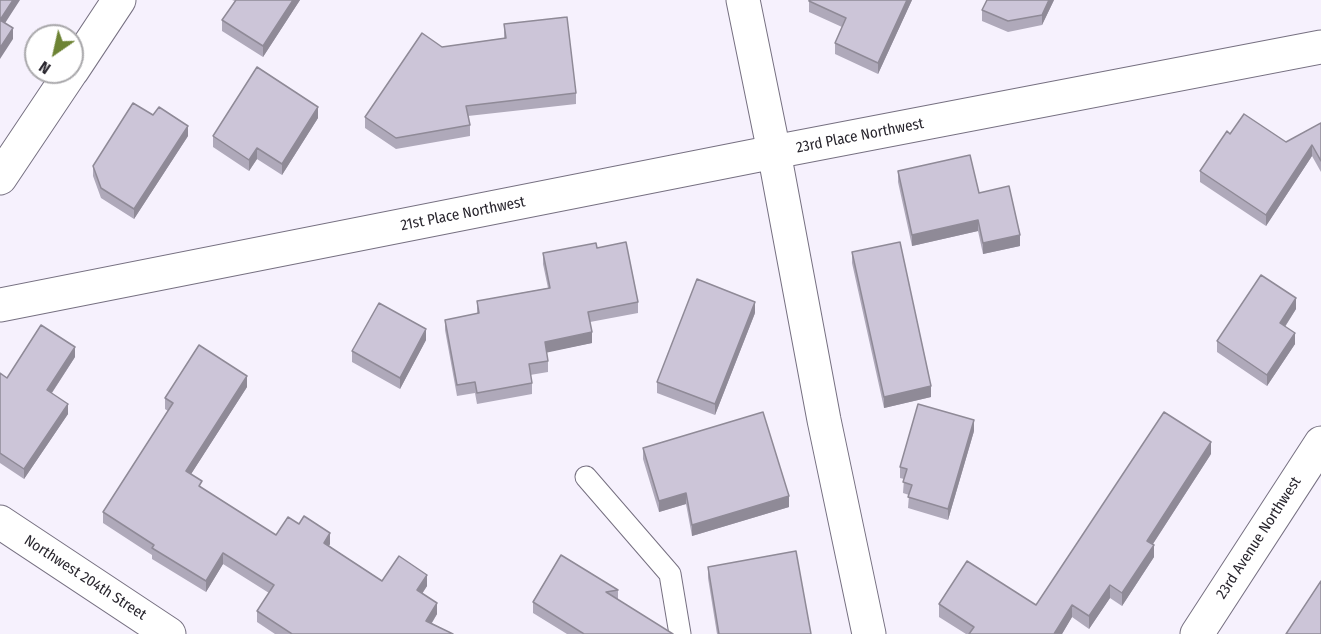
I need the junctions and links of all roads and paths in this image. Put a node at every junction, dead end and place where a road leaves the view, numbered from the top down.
1 (119, 0) edge
2 (743, 0) edge
3 (1321, 47) edge
4 (84, 53) edge
5 (63, 84) edge
6 (774, 152) junction
7 (0, 178) edge
8 (0, 305) edge
9 (1321, 443) edge
10 (586, 477) dead end
11 (0, 522) edge
12 (169, 634) edge
13 (680, 634) edge
14 (869, 634) edge
15 (1197, 634) edge

1 - 4 street
2 - 6 street
3 - 6 street, 23rd Place Northwest
5 - 7 street
6 - 8 street, 21st Place Northwest
6 - 14 street
9 - 15 street, 23rd Avenue Northwest
10 - 13 lane
11 - 12 street, Northwest 204th Street

